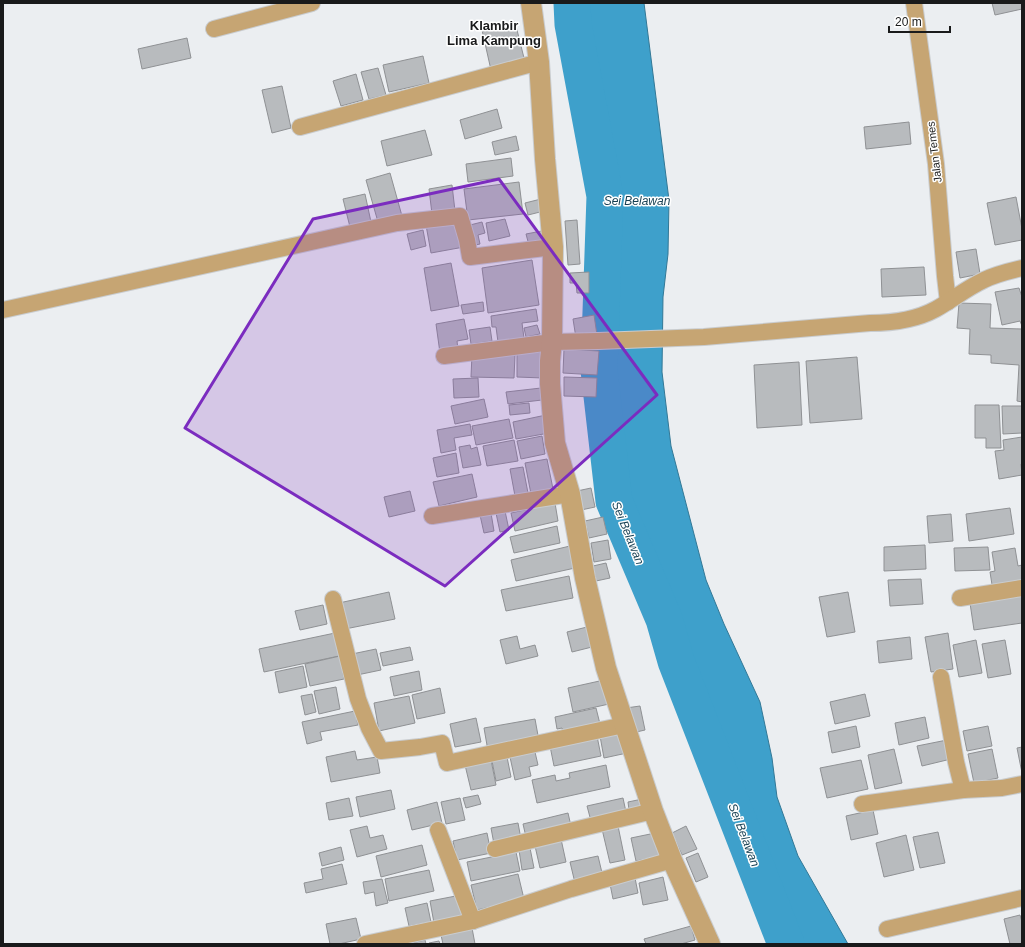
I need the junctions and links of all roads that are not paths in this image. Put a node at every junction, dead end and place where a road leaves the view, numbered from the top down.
1 (312, 3) edge
2 (531, 3) edge
3 (914, 3) edge
4 (214, 29) dead end
5 (539, 62) junction
6 (300, 127) dead end
7 (553, 247) junction
8 (1022, 268) edge
9 (948, 302) junction
10 (3, 310) edge
11 (552, 342) junction
12 (444, 356) dead end
13 (570, 494) junction
14 (432, 516) dead end
15 (1022, 588) edge
16 (960, 598) dead end
17 (333, 599) dead end
18 (941, 677) dead end
19 (624, 724) junction
20 (1022, 784) edge
21 (964, 790) junction
22 (862, 804) dead end
23 (653, 811) junction
24 (438, 830) dead end
25 (495, 849) dead end
26 (672, 860) junction
27 (1022, 898) edge
28 (473, 921) junction
29 (887, 930) dead end
30 (364, 944) edge
31 (710, 944) edge

1 - 4 street
2 - 5 street
3 - 9 street, Jalan Temes
5 - 6 street
5 - 7 street
7 - 10 street
7 - 11 street
8 - 9 street
9 - 11 street
11 - 12 street
11 - 13 street
13 - 14 street
13 - 19 street
15 - 16 street
17 - 19 street
18 - 21 street
19 - 23 street
20 - 21 street
21 - 22 street
23 - 25 street
23 - 26 street
24 - 28 street
26 - 28 street
26 - 31 street
27 - 29 street
28 - 30 street

